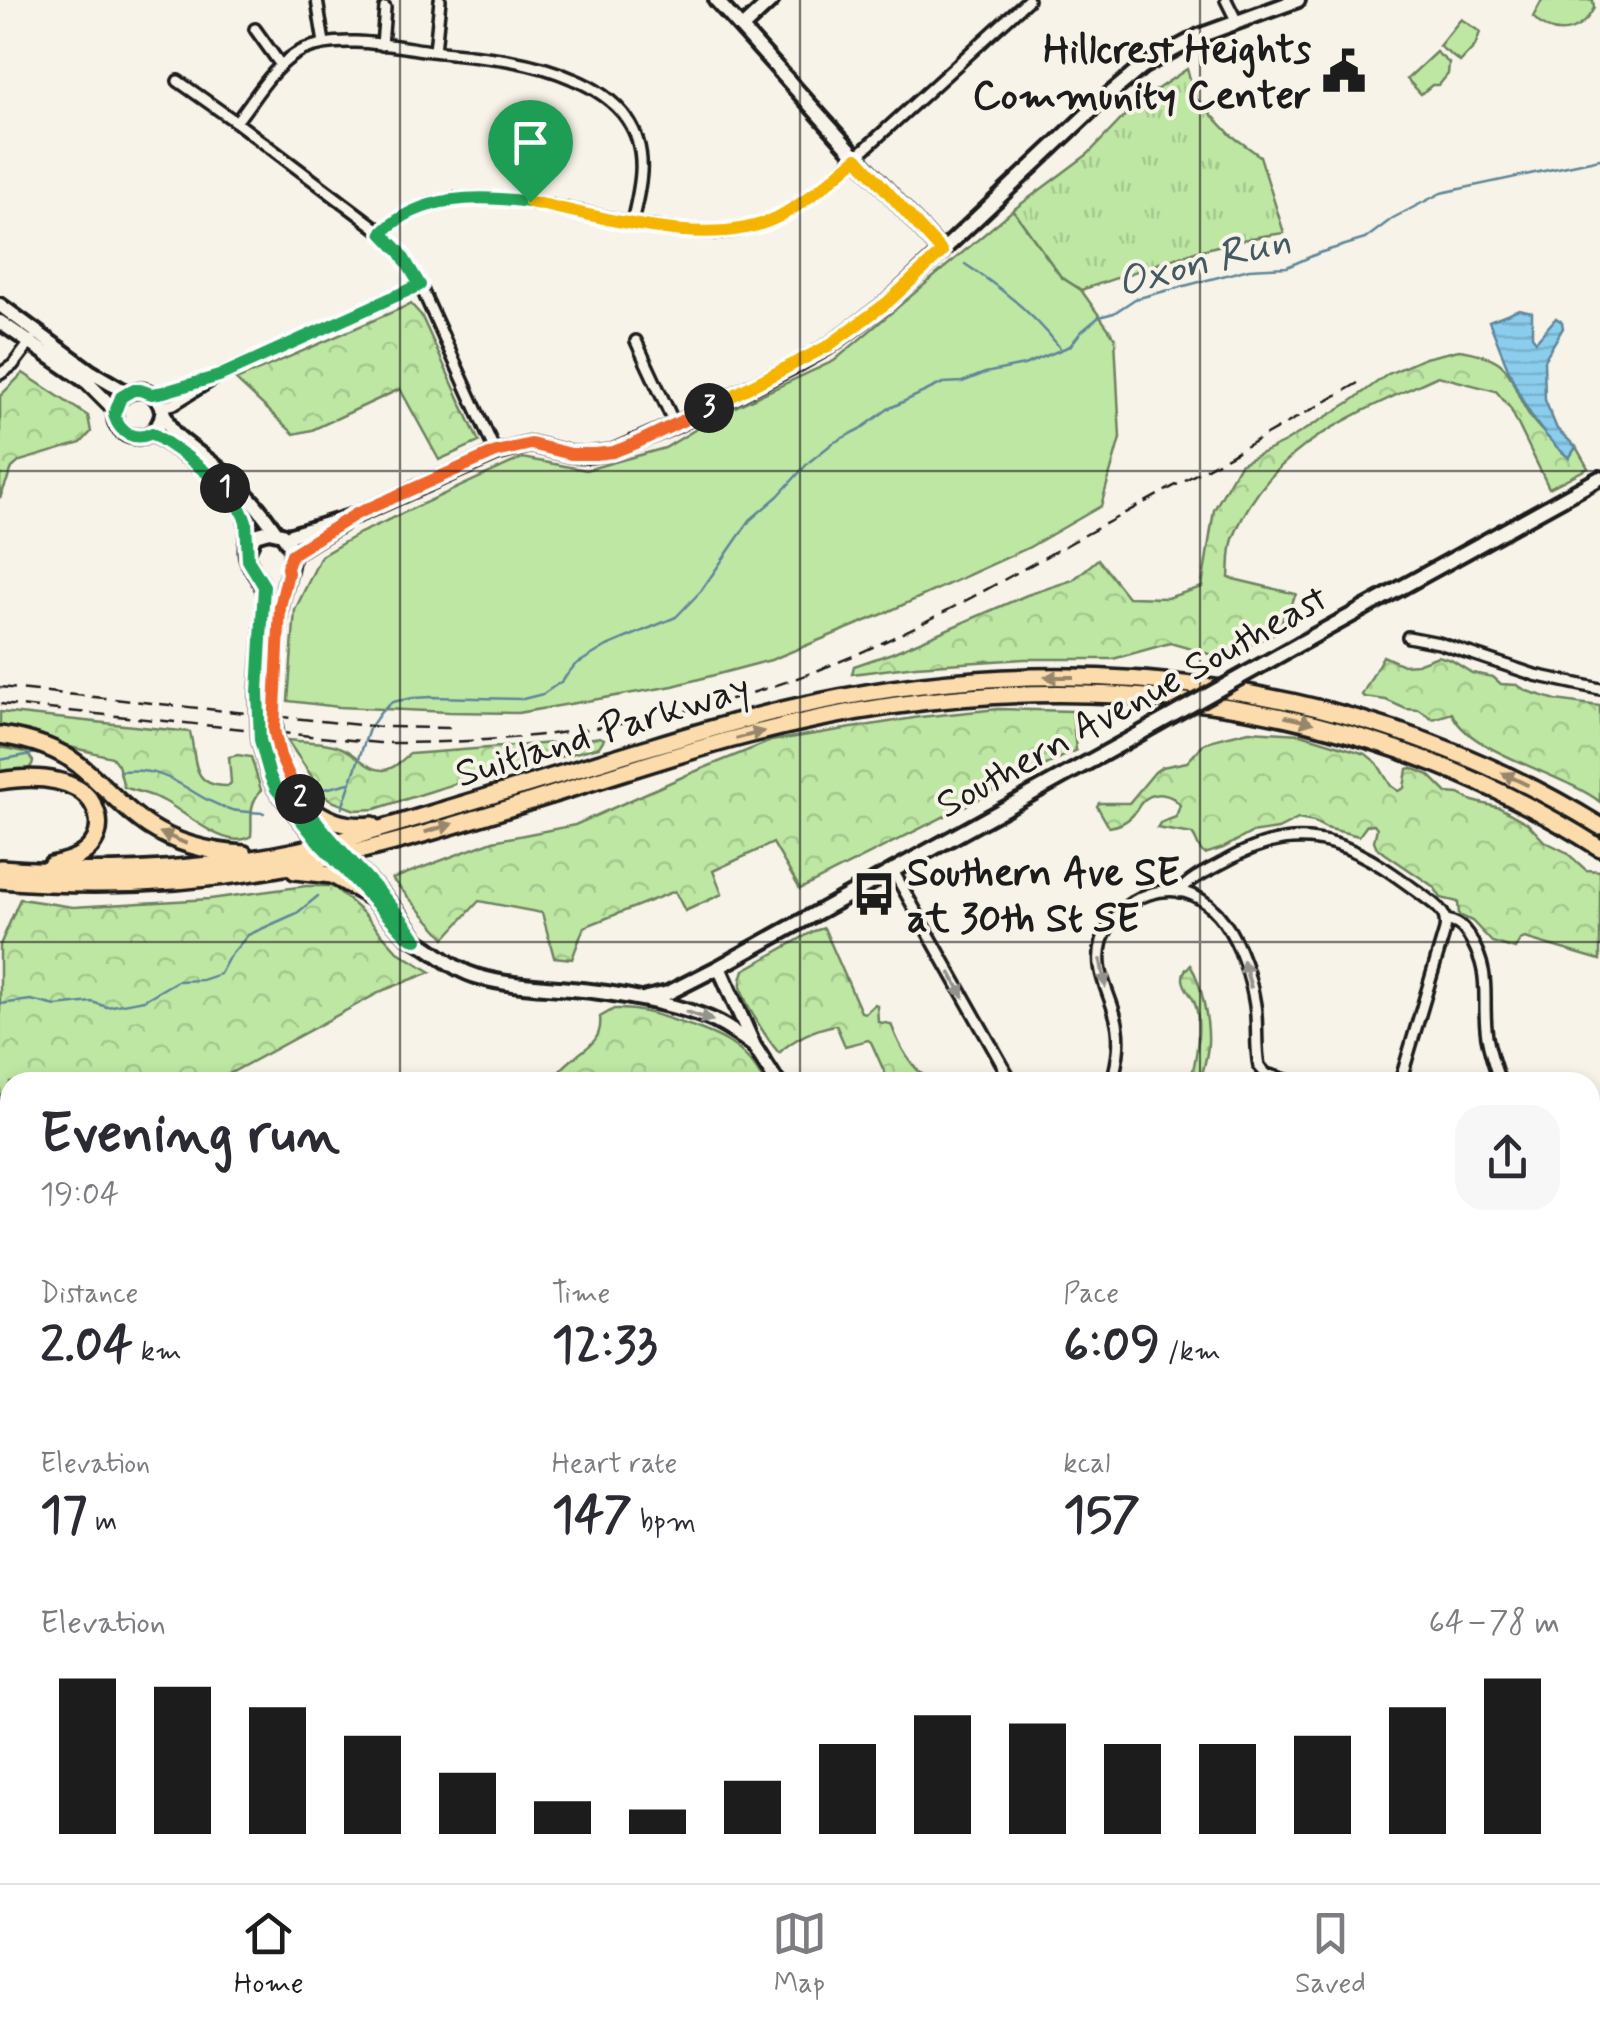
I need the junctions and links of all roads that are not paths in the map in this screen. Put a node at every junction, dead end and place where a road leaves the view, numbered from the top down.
1 (317, 0) edge
2 (440, 0) edge
3 (716, 0) edge
4 (772, 0) edge
5 (1028, 0) edge
6 (1226, 0) edge
7 (1298, 0) edge
8 (385, 8) dead end
9 (1237, 22) junction
10 (742, 28) junction
11 (254, 29) dead end
12 (324, 44) junction
13 (382, 45) junction
14 (434, 51) junction
15 (280, 64) junction
16 (178, 81) dead end
17 (236, 122) junction
18 (857, 158) junction
19 (632, 222) junction
20 (382, 233) junction
21 (942, 252) junction
22 (420, 285) junction
23 (0, 305) edge
24 (0, 322) edge
25 (34, 339) junction
26 (636, 341) dead end
27 (0, 374) edge
28 (219, 376) junction
29 (127, 393) junction
30 (152, 394) junction
31 (115, 410) junction
32 (162, 410) junction
33 (675, 425) junction
34 (152, 433) junction
35 (496, 452) junction
36 (1600, 478) edge
37 (356, 514) junction
38 (282, 535) junction
39 (247, 554) junction
40 (290, 561) junction
41 (256, 572) junction
42 (1408, 637) dead end
43 (1600, 690) edge
44 (0, 734) edge
45 (0, 781) edge
46 (302, 802) junction
47 (406, 821) junction
48 (1600, 826) edge
49 (1600, 848) edge
50 (333, 850) junction
51 (268, 856) junction
52 (0, 868) edge
53 (17, 869) junction
54 (892, 869) junction
55 (256, 872) junction
56 (0, 880) edge
57 (1179, 892) junction
58 (369, 896) junction
59 (1445, 916) junction
60 (417, 940) junction
61 (719, 968) junction
62 (638, 999) junction
63 (754, 1046) junction
64 (771, 1072) edge
65 (1006, 1072) edge
66 (1114, 1072) edge
67 (1264, 1072) edge
68 (1403, 1072) edge
69 (1497, 1072) edge

1 - 12 street
2 - 14 street
3 - 10 main road
4 - 10 main road
5 - 18 street
6 - 9 street
7 - 9 main road
8 - 13 street
9 - 21 main road
10 - 18 main road
11 - 15 street
12 - 13 street
12 - 15 street
13 - 14 street
14 - 19 street
15 - 17 street
16 - 17 street
17 - 20 street
18 - 19 street
18 - 21 main road
19 - 20 street
20 - 22 street
21 - 33 main road
22 - 28 street
22 - 35 street
23 - 25 main road
24 - 25 main road
25 - 27 street
25 - 29 main road
25 - 31 main road
26 - 33 street
28 - 30 street
28 - 32 street
29 - 30 main road
29 - 31 main road
30 - 32 main road
31 - 34 main road
32 - 34 main road
32 - 38 main road
33 - 35 main road
34 - 39 main road
35 - 37 main road
36 - 54 main road, Southern Avenue Southeast, bridge
37 - 38 main road
37 - 40 main road
38 - 39 main road
38 - 40 main road
39 - 41 main road
40 - 41 main road
40 - 46 main road
41 - 50 main road
42 - 43 street
51 -> 44 highway
45 - 53 highway
46 - 47 highway
46 - 50 main road
48 -> 47 highway, Suitland Parkway
47 - 50 highway, Suitland Parkway
50 -> 49 highway, Suitland Parkway
50 - 51 highway, Suitland Parkway
50 - 55 highway, Suitland Parkway
50 - 58 main road
50 - 60 main road
51 - 53 highway, Suitland Parkway
52 - 53 highway, Suitland Parkway
54 - 61 main road, Southern Avenue Southeast
54 -> 65 street
55 - 56 highway, Suitland Parkway
55 - 58 highway
57 - 59 street
57 -> 66 street
67 -> 57 street
58 - 60 main road
59 - 68 street
59 - 69 street
60 - 62 main road
61 - 62 main road, Southern Avenue Southeast
61 - 63 main road
62 -> 63 main road
63 - 64 main road

